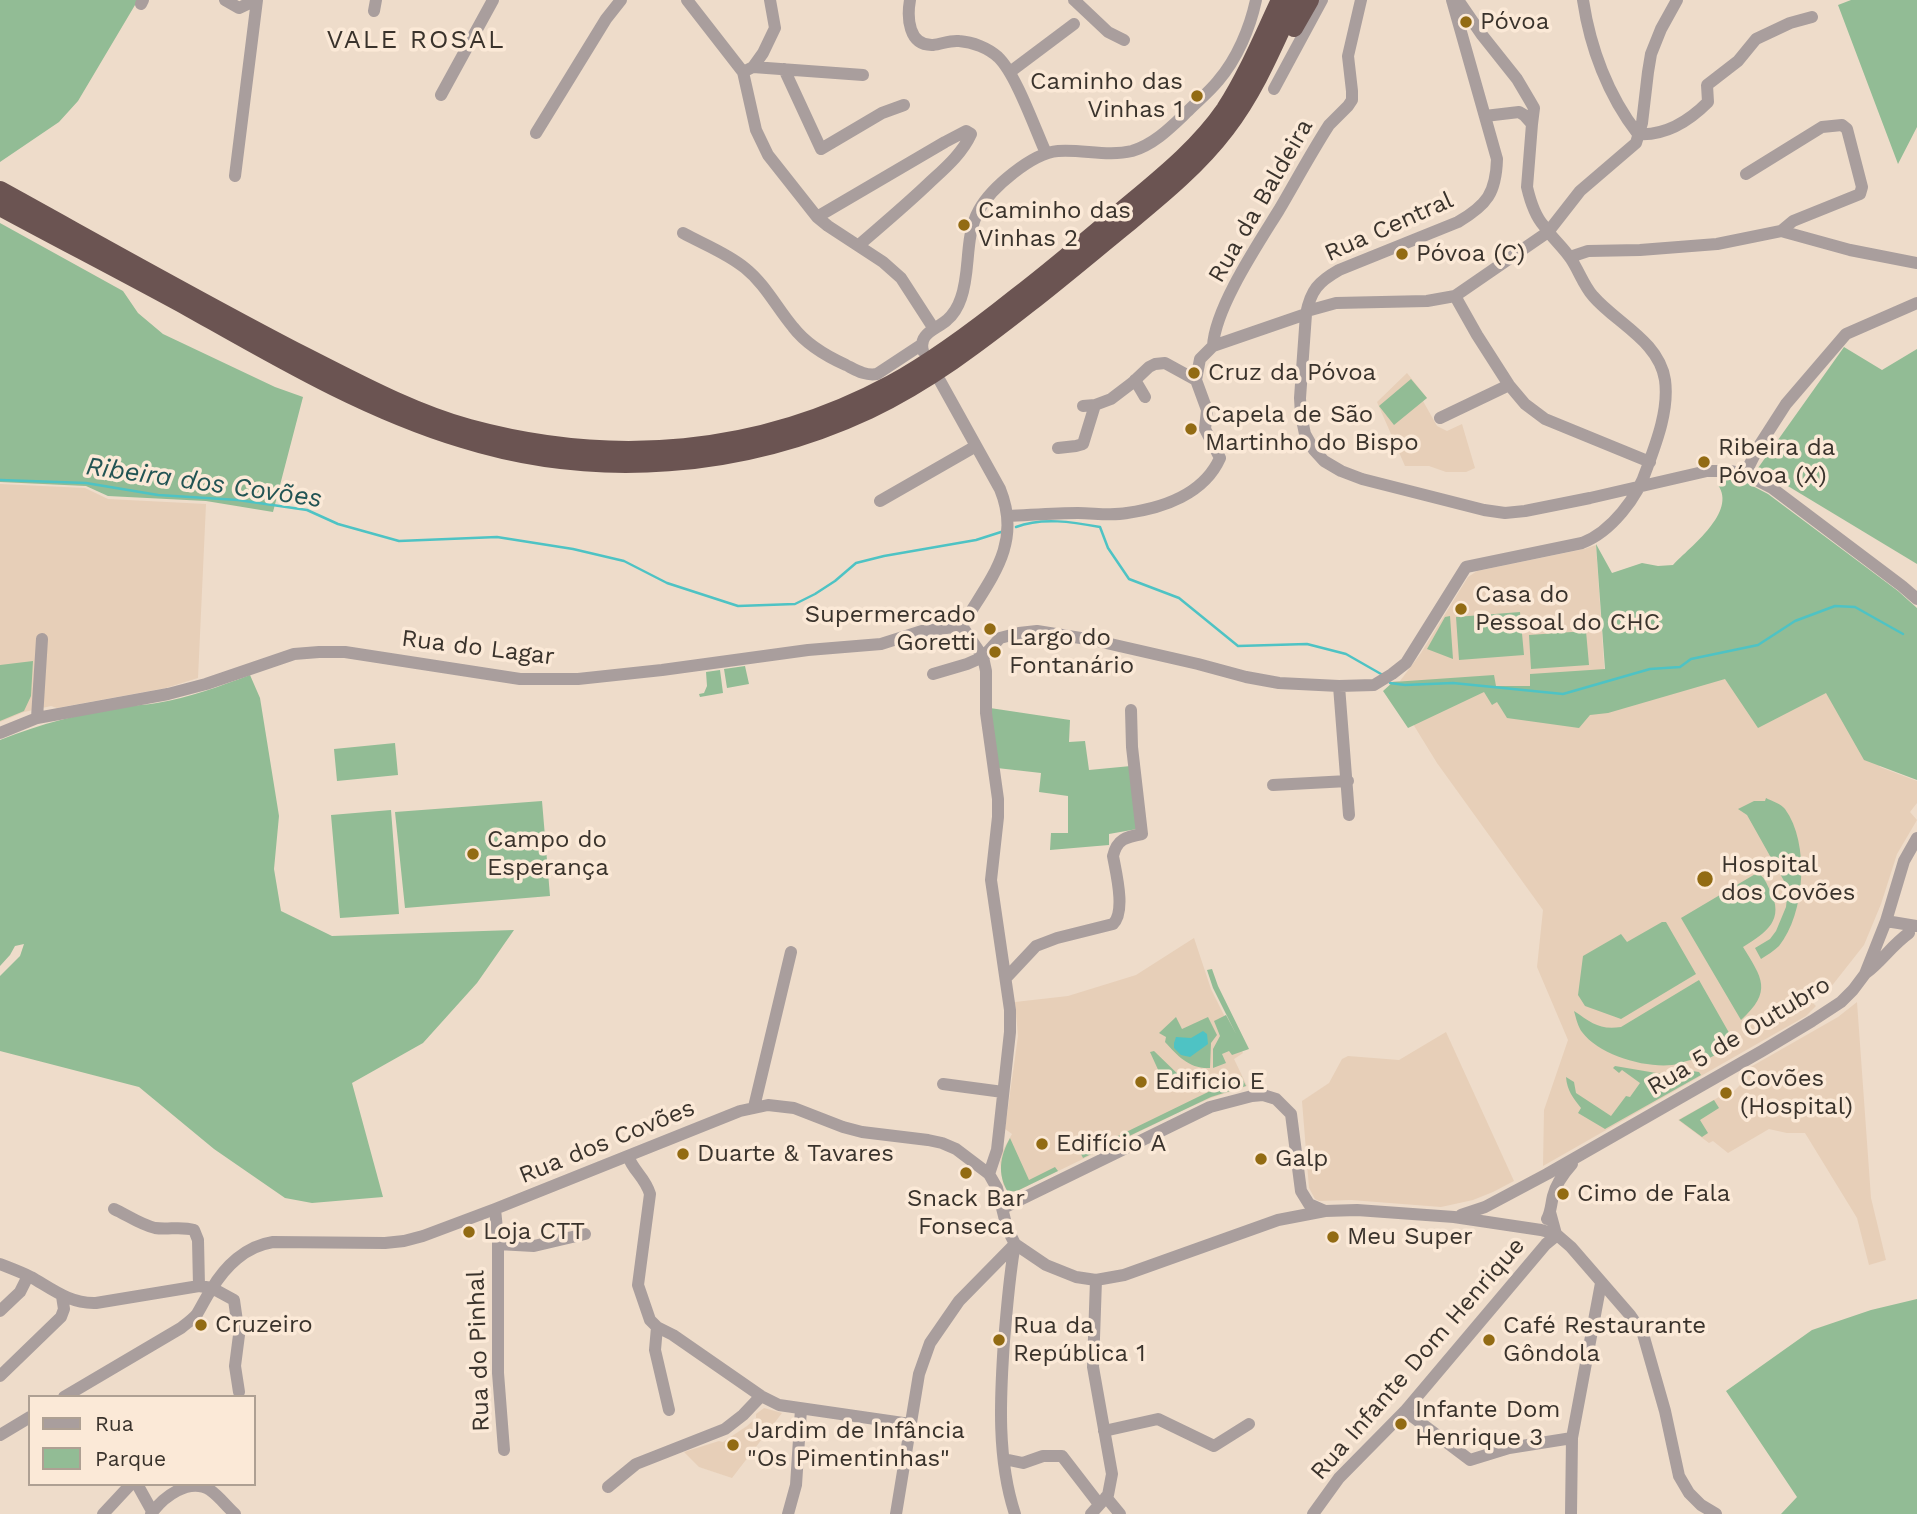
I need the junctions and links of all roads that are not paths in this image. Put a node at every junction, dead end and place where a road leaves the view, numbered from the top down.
1 (225, 0) edge
2 (256, 0) edge
3 (493, 0) edge
4 (621, 0) edge
5 (687, 0) edge
6 (770, 0) edge
7 (910, 0) edge
8 (1074, 0) edge
9 (1256, 0) edge
10 (1272, 0) edge
11 (1280, 0) edge
12 (1295, 0) edge
13 (1310, 0) edge
14 (1322, 0) edge
15 (1361, 0) edge
16 (1452, 0) edge
17 (1458, 0) edge
18 (1583, 0) edge
19 (1677, 0) edge
20 (1812, 18) dead end
21 (1074, 23) dead end
22 (1265, 33) junction
23 (1124, 40) dead end
24 (1267, 60) junction
25 (748, 69) junction
26 (784, 69) junction
27 (1010, 72) junction
28 (863, 75) dead end
29 (1274, 89) dead end
30 (441, 95) dead end
31 (904, 105) dead end
32 (1485, 116) junction
33 (1532, 124) junction
34 (536, 133) dead end
35 (1638, 134) junction
36 (1046, 153) junction
37 (1746, 174) dead end
38 (234, 176) dead end
39 (0, 190) edge
40 (0, 206) edge
41 (817, 217) junction
42 (1781, 231) junction
43 (1548, 232) junction
44 (683, 233) dead end
45 (859, 245) junction
46 (1570, 257) junction
47 (1917, 263) edge
48 (136, 272) junction
49 (1455, 296) junction
50 (1917, 303) edge
51 (1307, 313) junction
52 (934, 329) junction
53 (1213, 346) junction
54 (1190, 377) junction
55 (1135, 380) junction
56 (940, 381) dead end
57 (1509, 385) junction
58 (1145, 397) dead end
59 (1440, 418) dead end
60 (976, 446) junction
61 (1058, 448) dead end
62 (1650, 462) junction
63 (1745, 474) junction
64 (1642, 486) junction
65 (1614, 492) junction
66 (880, 501) dead end
67 (1619, 514) junction
68 (1008, 516) junction
69 (1917, 599) edge
70 (962, 626) junction
71 (42, 639) dead end
72 (982, 657) junction
73 (933, 674) dead end
74 (1339, 686) junction
75 (1131, 709) dead end
76 (37, 718) junction
77 (0, 733) edge
78 (1348, 781) junction
79 (1273, 785) dead end
80 (1349, 815) dead end
81 (1917, 838) edge
82 (1885, 926) junction
83 (1914, 930) edge
84 (791, 952) dead end
85 (1866, 974) junction
86 (1006, 978) junction
87 (943, 1084) dead end
88 (1003, 1092) junction
89 (754, 1107) junction
90 (628, 1156) junction
91 (1580, 1156) junction
92 (989, 1174) junction
93 (1538, 1179) junction
94 (1301, 1191) junction
95 (1554, 1194) junction
96 (1499, 1200) junction
97 (1003, 1208) junction
98 (114, 1209) dead end
99 (495, 1209) junction
100 (1325, 1211) junction
101 (1550, 1212) junction
102 (1286, 1217) junction
103 (1454, 1217) junction
104 (1503, 1224) junction
105 (1529, 1228) junction
106 (584, 1234) dead end
107 (1557, 1234) junction
108 (498, 1244) junction
109 (1015, 1244) junction
110 (0, 1264) edge
111 (28, 1276) junction
112 (1096, 1280) junction
113 (1601, 1283) junction
114 (205, 1287) junction
115 (62, 1296) junction
116 (0, 1311) edge
117 (657, 1327) junction
118 (0, 1376) edge
119 (86, 1391) edge
120 (239, 1392) dead end
121 (761, 1396) junction
122 (801, 1409) junction
123 (669, 1410) dead end
124 (1405, 1411) junction
125 (28, 1418) edge
126 (910, 1424) junction
127 (1250, 1424) dead end
128 (1104, 1430) junction
129 (0, 1435) edge
130 (1572, 1438) junction
131 (503, 1450) dead end
132 (1004, 1459) junction
133 (129, 1486) edge
134 (138, 1486) edge
135 (608, 1487) dead end
136 (1098, 1505) edge
137 (152, 1513) edge
138 (103, 1514) edge
139 (235, 1514) edge
140 (788, 1514) edge
141 (897, 1514) edge
142 (1015, 1514) edge
143 (1120, 1514) edge
144 (1313, 1514) edge
145 (1571, 1514) edge
146 (1716, 1514) edge

1 - 2 street
2 - 38 street
3 - 30 street
4 - 34 street
5 - 25 street
6 - 25 street
7 - 27 street
8 - 23 street
9 - 36 street
10 - 22 highway
11 - 22 highway
12 - 24 highway
13 - 24 highway
14 - 29 street
15 - 53 street, Rua da Baldeira
16 - 32 street, Rua Central
17 - 33 street
18 - 35 street
19 - 35 street
20 - 35 street
21 - 27 street
22 - 48 highway
24 - 48 highway
25 - 26 street
25 - 41 street
26 - 28 street
26 - 31 street
27 - 36 street
32 - 33 street
32 - 51 street, Rua Central
33 - 43 street
35 - 43 street
36 - 52 street
37 - 42 street
39 - 48 highway
40 - 48 highway
41 - 45 street
41 - 45 street
42 - 46 street
42 - 47 street
43 - 46 street
43 - 49 street
44 - 52 street
45 - 52 street
46 - 62 street
49 - 51 street
49 - 57 street
50 - 63 street
51 - 53 street
51 - 65 street, Rua Central
53 - 54 street
54 - 55 street
54 - 68 street
55 - 58 street
55 - 61 street
56 - 60 street
57 - 59 street
57 - 62 street
60 - 66 street
60 - 68 street
62 - 64 street
63 - 64 street, Rua Central
63 - 69 street
64 - 65 street, Rua Central
64 - 67 street
65 - 67 street
67 - 74 street
68 - 70 street
70 - 72 street
70 - 76 street, Rua do Lagar
71 - 76 street
72 - 73 street
72 - 74 street
72 - 86 street
74 - 78 street
75 - 86 street
76 - 77 street, Rua do Lagar
78 - 79 street
78 - 80 street
81 - 82 street, Rua 5 de Outubro
82 - 83 street
82 - 85 street, Rua 5 de Outubro
83 - 85 street
84 - 89 street
85 - 91 street, Rua 5 de Outubro
86 - 88 street
87 - 88 street
88 - 92 street
89 - 90 street, Rua dos Covões
89 - 92 street, Rua dos Covões
90 - 99 street, Rua dos Covões
90 - 117 street
91 - 93 street, Rua 5 de Outubro
91 - 95 street, Rua 5 de Outubro
92 - 97 street, Rua dos Covões
93 - 95 street
93 - 96 street
94 - 97 street
94 - 100 street
94 - 102 street
95 - 101 street
96 - 103 street
96 - 104 street
97 - 109 street
98 - 114 street
99 - 108 street, Rua do Pinhal
99 - 114 street, Rua dos Covões
100 - 102 street
100 - 103 street
101 - 105 street
101 - 107 street
102 - 112 street
103 - 104 street
104 - 105 street
105 - 107 street
106 - 108 street
107 - 113 street
107 - 124 street, Rua Infante Dom Henrique
108 - 131 street, Rua do Pinhal
109 - 112 street
109 - 126 street
109 - 132 street
110 - 111 street
111 - 115 street
111 - 116 street
112 - 128 street
113 - 130 street
113 - 146 street
114 - 115 street
114 - 119 street, Rua dos Covões
114 - 120 street
115 - 118 street
117 - 121 street
117 - 123 street
121 - 122 street
121 - 135 street
122 - 126 street
122 - 140 street
124 - 130 street
124 - 144 street, Rua Infante Dom Henrique
125 - 129 street
126 - 141 street
127 - 128 street
128 - 136 street
130 - 145 street
132 - 136 street
132 - 142 street
133 - 138 street
134 - 137 street
136 - 143 street
137 - 139 street

